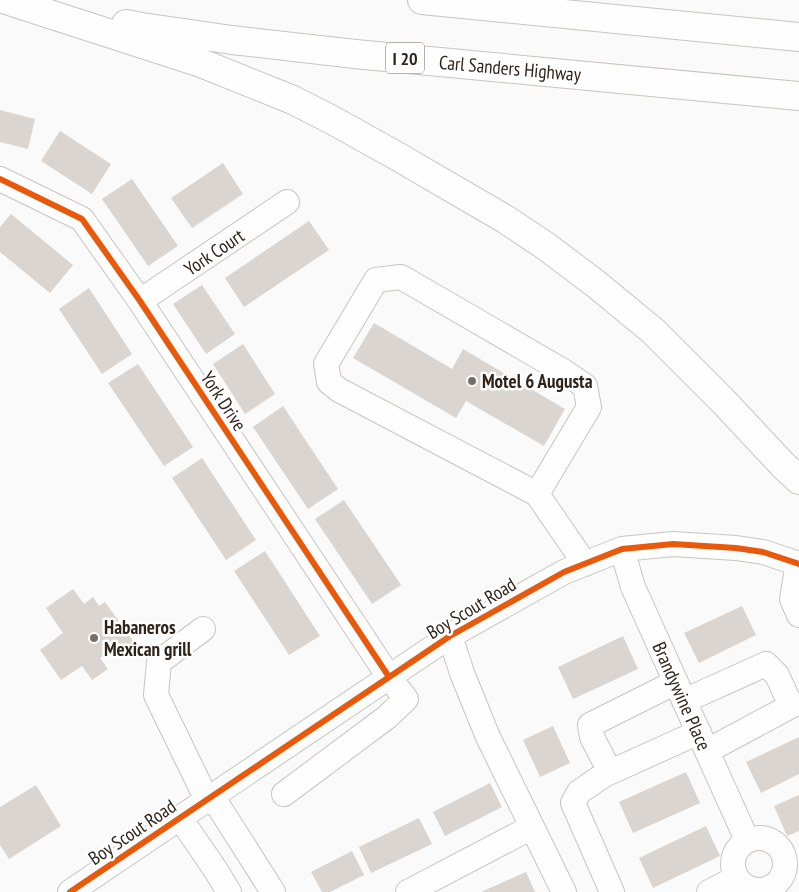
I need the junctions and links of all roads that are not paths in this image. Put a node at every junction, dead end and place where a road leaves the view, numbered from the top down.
1 (6, 0) edge
2 (15, 0) edge
3 (422, 0) edge
4 (799, 36) edge
5 (799, 96) edge
6 (0, 179) edge
7 (287, 202) dead end
8 (140, 302) junction
9 (799, 480) edge
10 (536, 494) junction
11 (622, 549) junction
12 (585, 564) junction
13 (798, 564) edge
14 (799, 615) edge
15 (203, 629) dead end
16 (450, 636) junction
17 (388, 677) junction
18 (680, 691) junction
19 (703, 742) junction
20 (610, 772) junction
21 (284, 794) dead end
22 (210, 798) junction
23 (180, 818) junction
24 (532, 827) junction
25 (747, 840) junction
26 (792, 865) edge
27 (736, 878) junction
28 (80, 889) edge
29 (229, 892) edge
30 (273, 892) edge
31 (408, 892) edge
32 (564, 892) edge
33 (612, 892) edge
34 (709, 892) edge

1 - 9 highway
2 - 5 highway, Carl Sanders Highway / I 20
3 - 4 highway
6 - 8 street, York Drive
7 - 8 street, York Court
8 - 17 street, York Drive
10 - 10 street
10 - 12 street
11 - 12 street, Boy Scout Road
11 - 13 street, Boy Scout Road
11 - 18 street, Brandywine Place
12 - 16 street, Boy Scout Road
13 - 14 street
15 - 22 street
16 - 17 street, Boy Scout Road
16 - 24 street
17 - 21 street
17 - 22 street, Boy Scout Road
18 - 19 street, Brandywine Place
18 - 19 street
18 - 20 street
19 - 20 street
19 - 25 street, Brandywine Place
20 - 33 street
22 - 23 street, Boy Scout Road
22 - 30 street
23 - 28 street, Boy Scout Road
23 - 29 street
24 - 31 street
24 - 32 street
25 - 26 street
25 - 27 street
26 - 27 street
27 - 34 street

